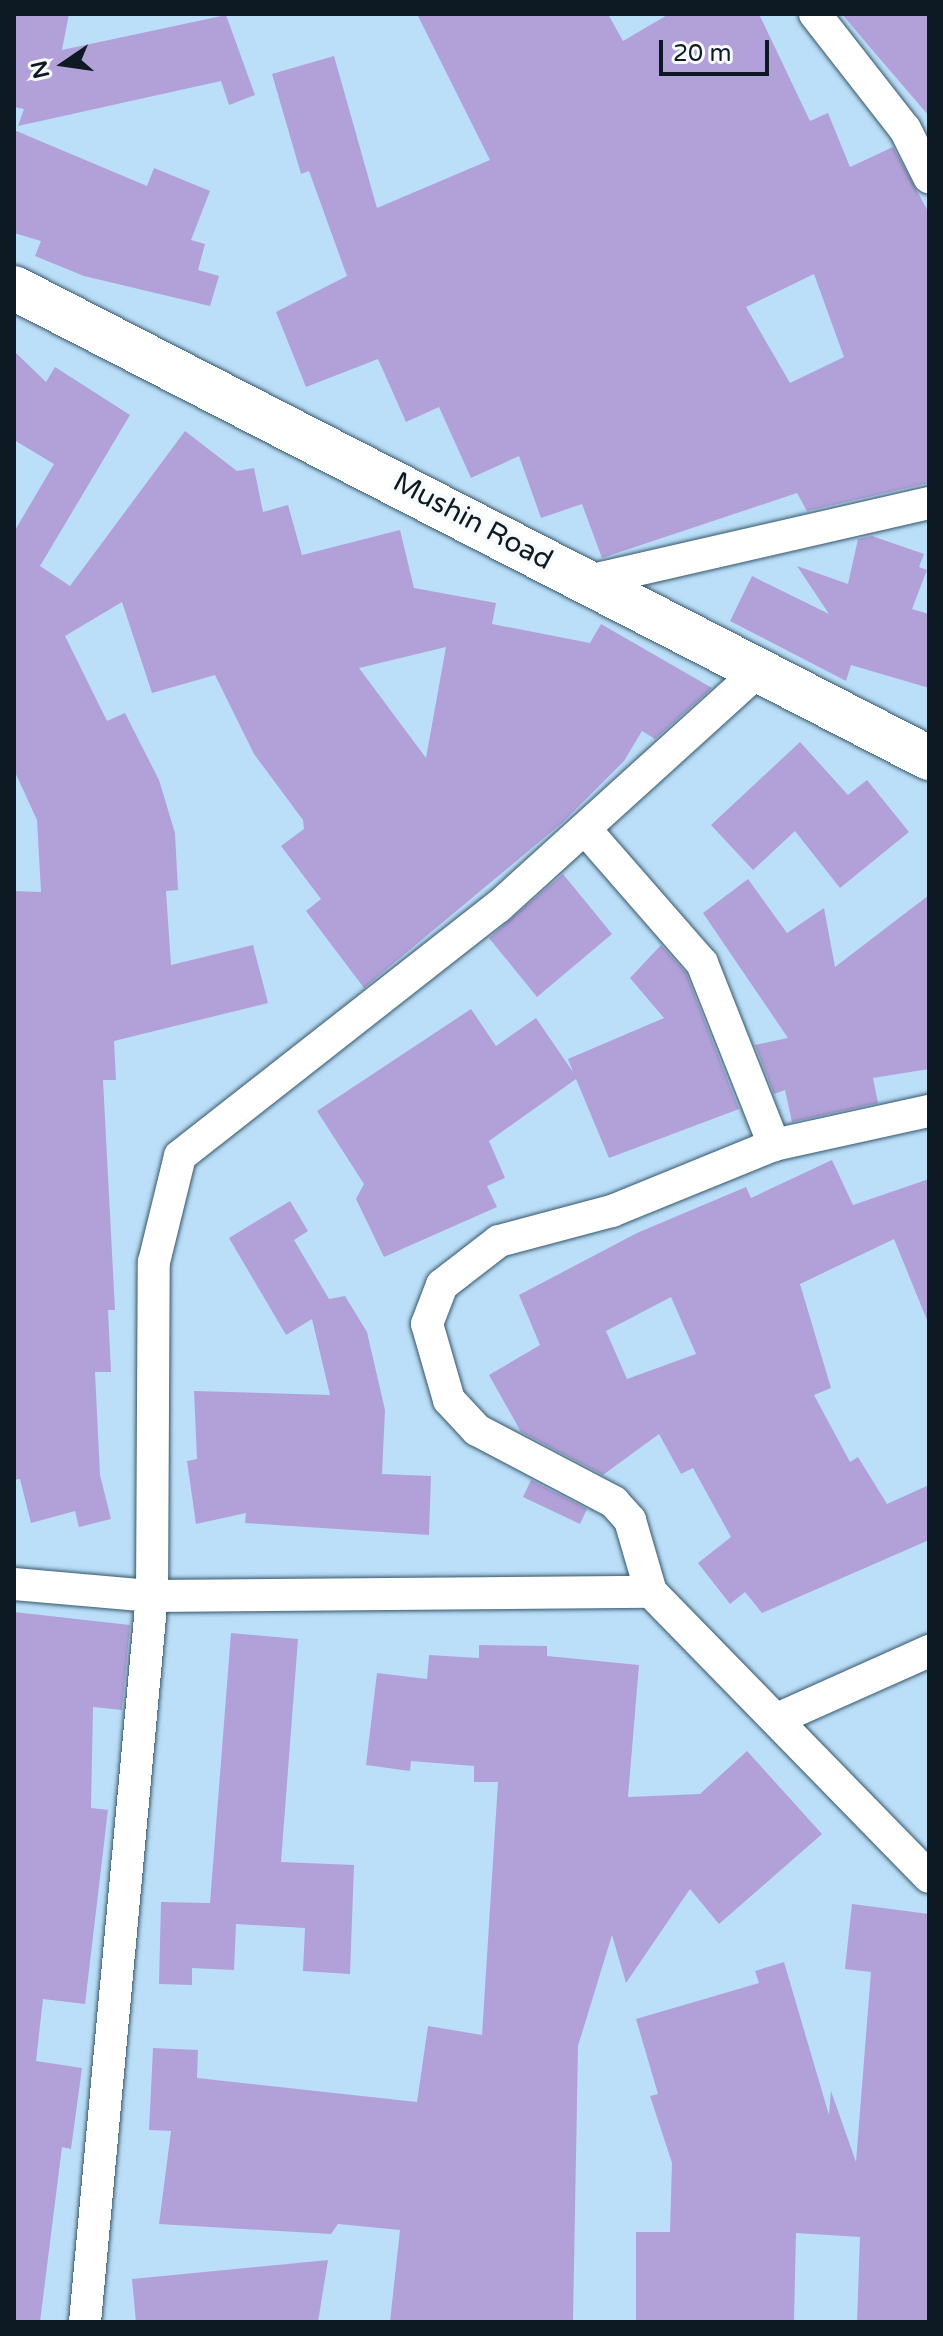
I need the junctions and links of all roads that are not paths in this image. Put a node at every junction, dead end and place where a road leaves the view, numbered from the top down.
1 (815, 14) edge
2 (929, 177) edge
3 (14, 288) edge
4 (929, 503) edge
5 (588, 581) junction
6 (754, 675) junction
7 (929, 758) edge
8 (585, 829) junction
9 (929, 1111) edge
10 (774, 1145) junction
11 (14, 1584) edge
12 (651, 1592) junction
13 (152, 1596) junction
14 (929, 1651) edge
15 (777, 1719) junction
16 (929, 1877) edge
17 (85, 2322) edge

1 - 2 street
3 - 5 main road, Mushin Road
4 - 5 street
5 - 6 main road, Mushin Road
6 - 7 main road, Mushin Road
6 - 8 street
8 - 10 street
8 - 13 street
9 - 10 street
10 - 12 street
11 - 13 street
12 - 13 street
12 - 15 street
13 - 17 street
14 - 15 street
15 - 16 street

